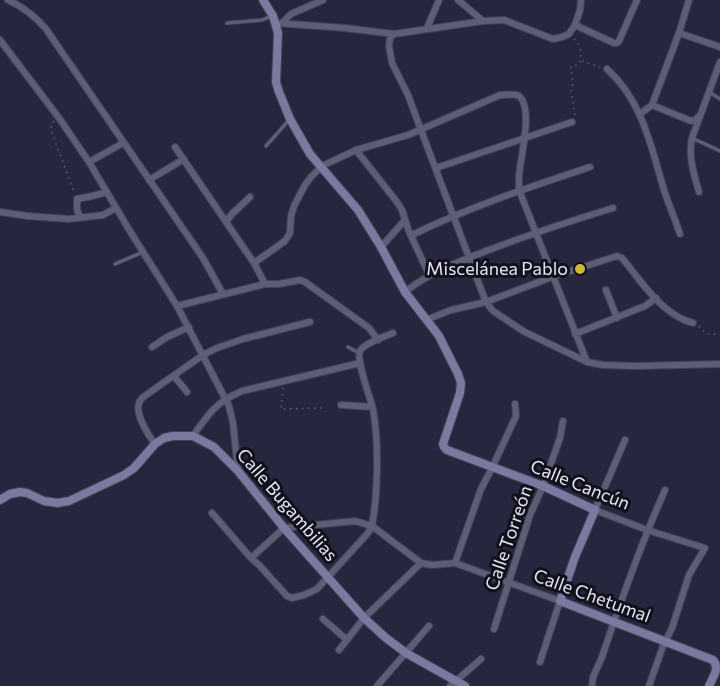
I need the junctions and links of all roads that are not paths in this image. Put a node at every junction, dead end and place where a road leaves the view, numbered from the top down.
1 (8, 0) edge
2 (263, 0) edge
3 (323, 0) edge
4 (439, 0) edge
5 (458, 0) edge
6 (580, 0) edge
7 (637, 0) edge
8 (689, 0) edge
9 (277, 21) junction
10 (483, 21) junction
11 (227, 23) dead end
12 (575, 25) junction
13 (427, 28) junction
14 (679, 33) junction
15 (394, 34) junction
16 (0, 40) edge
17 (720, 47) edge
18 (720, 62) edge
19 (607, 69) road end
20 (708, 91) junction
21 (720, 99) edge
22 (652, 105) junction
23 (640, 114) junction
24 (700, 116) junction
25 (290, 118) junction
26 (572, 122) road end
27 (421, 130) junction
28 (525, 137) junction
29 (692, 138) junction
30 (123, 143) junction
31 (266, 146) dead end
32 (176, 147) dead end
33 (356, 150) junction
34 (720, 151) edge
35 (184, 159) junction
36 (89, 162) junction
37 (322, 166) junction
38 (590, 167) dead end
39 (436, 168) junction
40 (149, 180) junction
41 (519, 190) junction
42 (107, 192) junction
43 (699, 192) dead end
44 (250, 197) dead end
45 (116, 208) junction
46 (613, 208) dead end
47 (0, 212) edge
48 (453, 216) junction
49 (80, 217) junction
50 (405, 220) junction
51 (226, 222) junction
52 (535, 232) junction
53 (680, 234) dead end
54 (412, 235) junction
55 (381, 247) junction
56 (143, 252) junction
57 (470, 257) junction
58 (254, 263) junction
59 (115, 264) dead end
60 (429, 275) junction
61 (552, 277) junction
62 (265, 284) junction
63 (606, 290) dead end
64 (405, 292) junction
65 (223, 294) junction
66 (656, 298) junction
67 (486, 302) junction
68 (177, 306) junction
69 (617, 318) junction
70 (426, 320) junction
71 (310, 322) dead end
72 (693, 322) road end
73 (189, 327) junction
74 (393, 333) dead end
75 (575, 334) junction
76 (378, 340) junction
77 (152, 346) dead end
78 (348, 347) dead end
79 (359, 353) junction
80 (203, 356) junction
81 (586, 362) junction
82 (360, 363) junction
83 (720, 364) edge
84 (174, 376) junction
85 (187, 392) dead end
86 (226, 398) junction
87 (515, 404) dead end
88 (341, 405) dead end
89 (372, 407) junction
90 (563, 421) dead end
91 (193, 436) junction
92 (626, 440) dead end
93 (155, 444) junction
94 (492, 468) junction
95 (238, 471) junction
96 (543, 486) junction
97 (665, 490) dead end
98 (0, 500) edge
99 (595, 510) junction
100 (212, 513) dead end
101 (372, 526) junction
102 (284, 528) junction
103 (647, 530) junction
104 (251, 558) junction
105 (421, 563) junction
106 (455, 563) junction
107 (328, 578) junction
108 (509, 584) junction
109 (560, 601) junction
110 (364, 618) junction
111 (323, 619) dead end
112 (613, 622) junction
113 (429, 626) dead end
114 (494, 629) dead end
115 (346, 639) junction
116 (665, 641) junction
117 (339, 650) dead end
118 (406, 653) junction
119 (481, 659) dead end
120 (540, 662) dead end
121 (453, 683) edge
122 (377, 686) edge
123 (465, 686) edge
124 (592, 686) edge
125 (649, 686) edge
126 (709, 686) edge

1 - 30 street
2 - 9 street
3 - 9 street
4 - 13 street
5 - 10 street
6 - 12 street
7 - 12 street
8 - 14 street
9 - 11 lane
9 - 15 street
9 - 25 street
10 - 12 street
10 - 13 street
13 - 15 street
14 - 17 street
14 - 22 street
15 - 27 street
16 - 36 street
18 - 20 street
19 - 23 street
20 - 21 lane
20 - 24 street
22 - 23 street
22 - 24 street
23 - 53 street
24 - 29 street
25 - 31 lane
25 - 37 street
26 - 28 street
27 - 28 street
27 - 33 street
27 - 39 street
28 - 39 street
28 - 41 street
29 - 34 lane
29 - 43 street
30 - 36 street
30 - 40 street
32 - 35 street
33 - 37 street
33 - 50 street
35 - 40 street
35 - 51 street
36 - 42 street
37 - 55 street
37 - 58 street
38 - 41 street
39 - 48 street
40 - 65 street
41 - 48 street
41 - 52 street
42 - 45 street
42 - 49 street
44 - 51 street
45 - 49 street
45 - 56 street
46 - 52 street
47 - 49 street
48 - 54 street
48 - 57 street
50 - 54 street
50 - 55 street
51 - 58 street
52 - 57 street
52 - 61 street
54 - 60 street
55 - 64 street
56 - 59 lane
56 - 68 street
57 - 60 street
57 - 67 street
58 - 62 street
60 - 64 street
61 - 66 street
61 - 67 street
61 - 75 street
62 - 65 street
62 - 76 street
63 - 69 street
64 - 70 street
65 - 68 street
66 - 69 street
66 - 72 street
67 - 70 street
67 - 81 street
68 - 73 street
69 - 75 street
70 - 94 street, Calle Cancún
71 - 80 street
73 - 77 street
73 - 80 street
74 - 76 street
75 - 81 street
76 - 79 street
78 - 79 lane
79 - 82 street
80 - 84 street
80 - 86 street
81 - 83 street
82 - 86 street
82 - 89 street
84 - 85 street
84 - 93 street
86 - 91 street
86 - 95 street
87 - 94 street
88 - 89 street
89 - 101 street
90 - 96 street, Calle Torreón
91 - 93 street
91 - 95 street, Calle Bugambilias
92 - 99 street
93 - 98 street
94 - 96 street, Calle Cancún
94 - 106 street
95 - 102 street, Calle Bugambilias
96 - 99 street, Calle Cancún
96 - 108 street, Calle Torreón
97 - 103 street
99 - 103 street, Calle Cancún
99 - 109 street
100 - 104 street
101 - 102 street
101 - 105 street
101 - 107 street
102 - 104 street
102 - 107 street, Calle Bugambilias
103 - 112 street
103 - 116 street, Calle Cancún
104 - 107 street
105 - 106 street
105 - 110 street
106 - 108 street, Calle Chetumal
107 - 110 street, Calle Bugambilias
108 - 109 street, Calle Chetumal
108 - 114 street, Calle Torreón
109 - 112 street, Calle Chetumal
109 - 120 street
110 - 115 street
110 - 118 street, Calle Bugambilias
111 - 115 street
112 - 116 street, Calle Chetumal
112 - 124 street
113 - 118 street
115 - 117 street
116 - 125 street
116 - 126 street, Calle Chetumal
118 - 121 street, Calle Bugambilias
118 - 122 street
119 - 121 street
121 - 123 street, Calle Bugambilias

